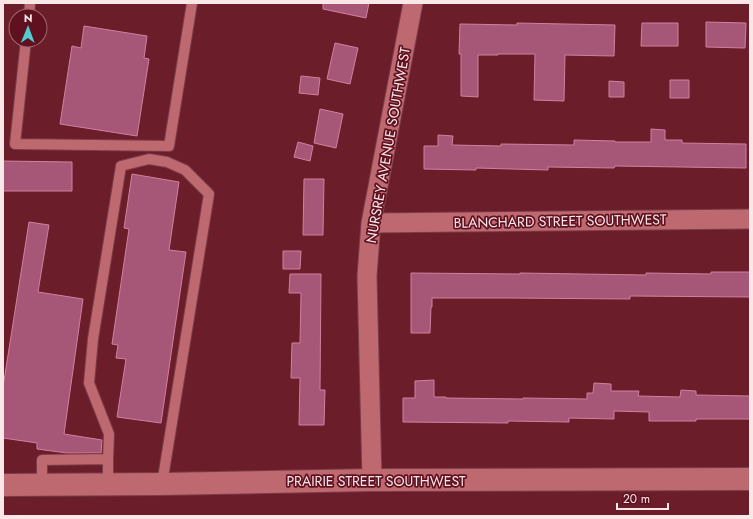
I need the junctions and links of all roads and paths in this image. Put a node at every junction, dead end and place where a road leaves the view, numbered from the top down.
1 (192, 3) edge
2 (414, 3) edge
3 (25, 48) edge
4 (169, 146) junction
5 (167, 162) junction
6 (750, 219) edge
7 (371, 223) junction
8 (108, 459) junction
9 (750, 479) edge
10 (372, 480) junction
11 (42, 484) junction
12 (108, 484) junction
13 (162, 484) junction
14 (3, 485) edge

1 - 4 lane
2 - 7 street, NURSREY AVENUE SOUTHWEST
3 - 4 lane
4 - 5 lane
5 - 8 lane
5 - 13 lane
6 - 7 street, BLANCHARD STREET SOUTHWEST
7 - 10 street, NURSREY AVENUE SOUTHWEST
8 - 11 lane
8 - 12 lane
9 - 10 street, PRAIRIE STREET SOUTHWEST
10 - 13 street, PRAIRIE STREET SOUTHWEST
11 - 12 street, PRAIRIE STREET SOUTHWEST
11 - 14 street, PRAIRIE STREET SOUTHWEST
12 - 13 street, PRAIRIE STREET SOUTHWEST

